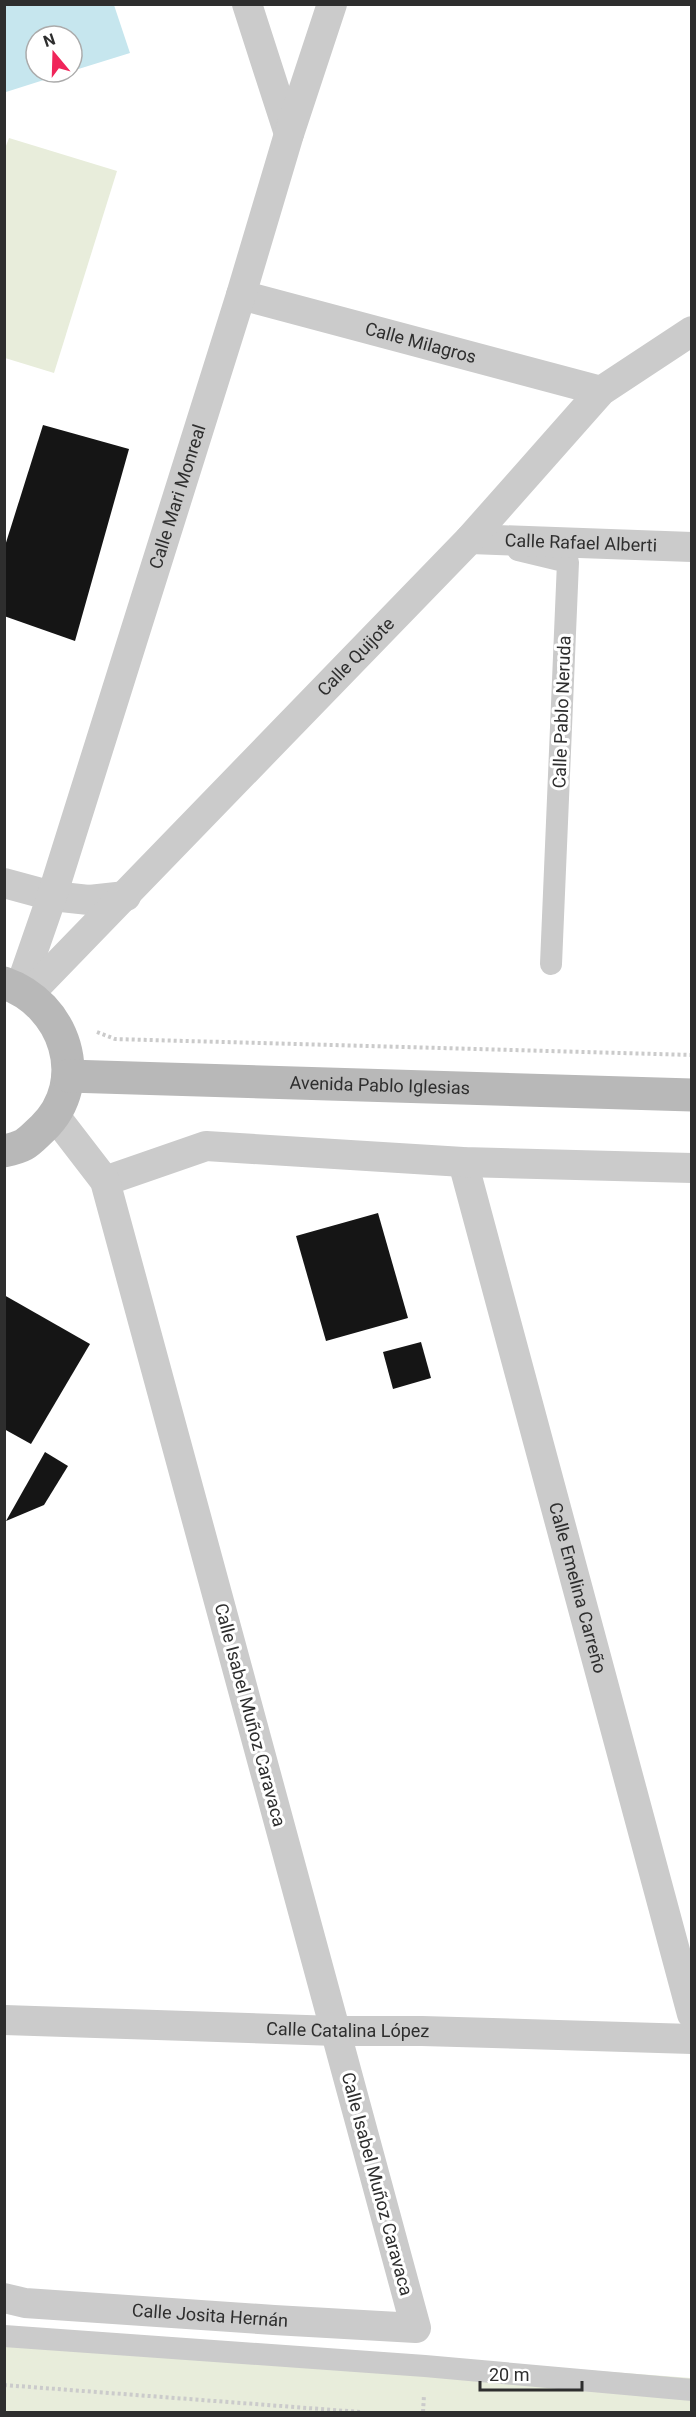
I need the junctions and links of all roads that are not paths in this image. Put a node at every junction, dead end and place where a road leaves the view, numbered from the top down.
1 (247, 4) edge
2 (332, 4) edge
3 (289, 134) junction
4 (241, 295) junction
5 (692, 331) edge
6 (601, 391) junction
7 (470, 539) junction
8 (692, 547) edge
9 (4, 883) edge
10 (52, 896) junction
11 (126, 896) junction
12 (551, 964) dead end
13 (18, 989) edge
14 (68, 1076) junction
15 (692, 1095) edge
16 (55, 1116) junction
17 (4, 1151) edge
18 (463, 1162) junction
19 (692, 1168) edge
20 (105, 1181) junction
21 (692, 2014) edge
22 (4, 2020) edge
23 (336, 2031) junction
24 (692, 2039) edge
25 (4, 2298) edge
26 (416, 2328) joint
27 (4, 2336) edge
28 (692, 2390) edge

1 - 3 street
2 - 3 street, Calle Mari Monreal
3 - 4 street, Calle Mari Monreal
4 - 6 street, Calle Milagros
4 - 10 street, Calle Mari Monreal
5 - 6 street, Calle Quijote
6 - 7 street, Calle Quijote
7 - 8 street, Calle Rafael Alberti
7 - 11 street, Calle Quijote
7 - 12 street, Calle Pablo Neruda
9 - 10 street
10 - 11 street
10 - 13 street, Calle Mari Monreal
11 - 13 street, Calle Quijote
13 - 14 main road
14 - 15 main road, Avenida Pablo Iglesias
14 - 16 main road
16 - 17 main road
16 - 20 street, Calle Isabel Muñoz Caravaca
18 - 19 street
18 - 20 street
18 - 21 street, Calle Emelina Carreño
20 - 23 street, Calle Isabel Muñoz Caravaca
22 - 23 street, Calle Catalina López
23 - 24 street, Calle Catalina López
23 - 26 street, Calle Isabel Muñoz Caravaca
25 - 26 street, Calle Josita Hernán
27 - 28 street

